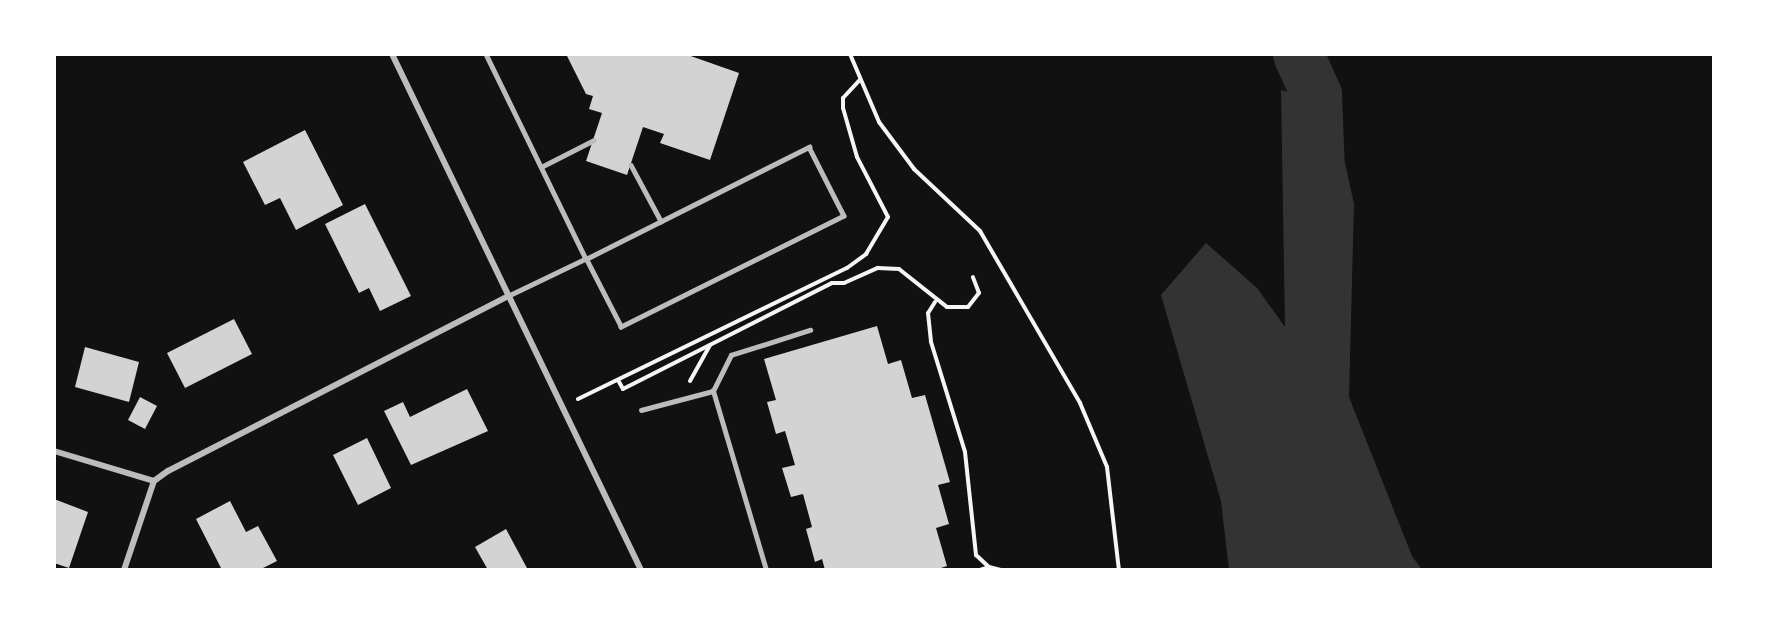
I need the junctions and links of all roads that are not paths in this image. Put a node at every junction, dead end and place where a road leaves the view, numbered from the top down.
1 (392, 54) edge
2 (486, 54) edge
3 (594, 140) dead end
4 (631, 165) dead end
5 (541, 167) junction
6 (661, 221) junction
7 (586, 259) junction
8 (509, 296) junction
9 (810, 330) dead end
10 (713, 391) junction
11 (641, 410) dead end
12 (54, 451) edge
13 (154, 481) junction
14 (124, 570) edge
15 (641, 570) edge
16 (766, 570) edge

1 - 8 street
2 - 5 lane
3 - 5 lane
4 - 6 lane
5 - 7 lane
6 - 7 lane
6 - 7 lane
7 - 8 lane
8 - 13 street
8 - 15 street
9 - 10 lane
10 - 11 lane
10 - 16 lane
12 - 13 street
13 - 14 street

